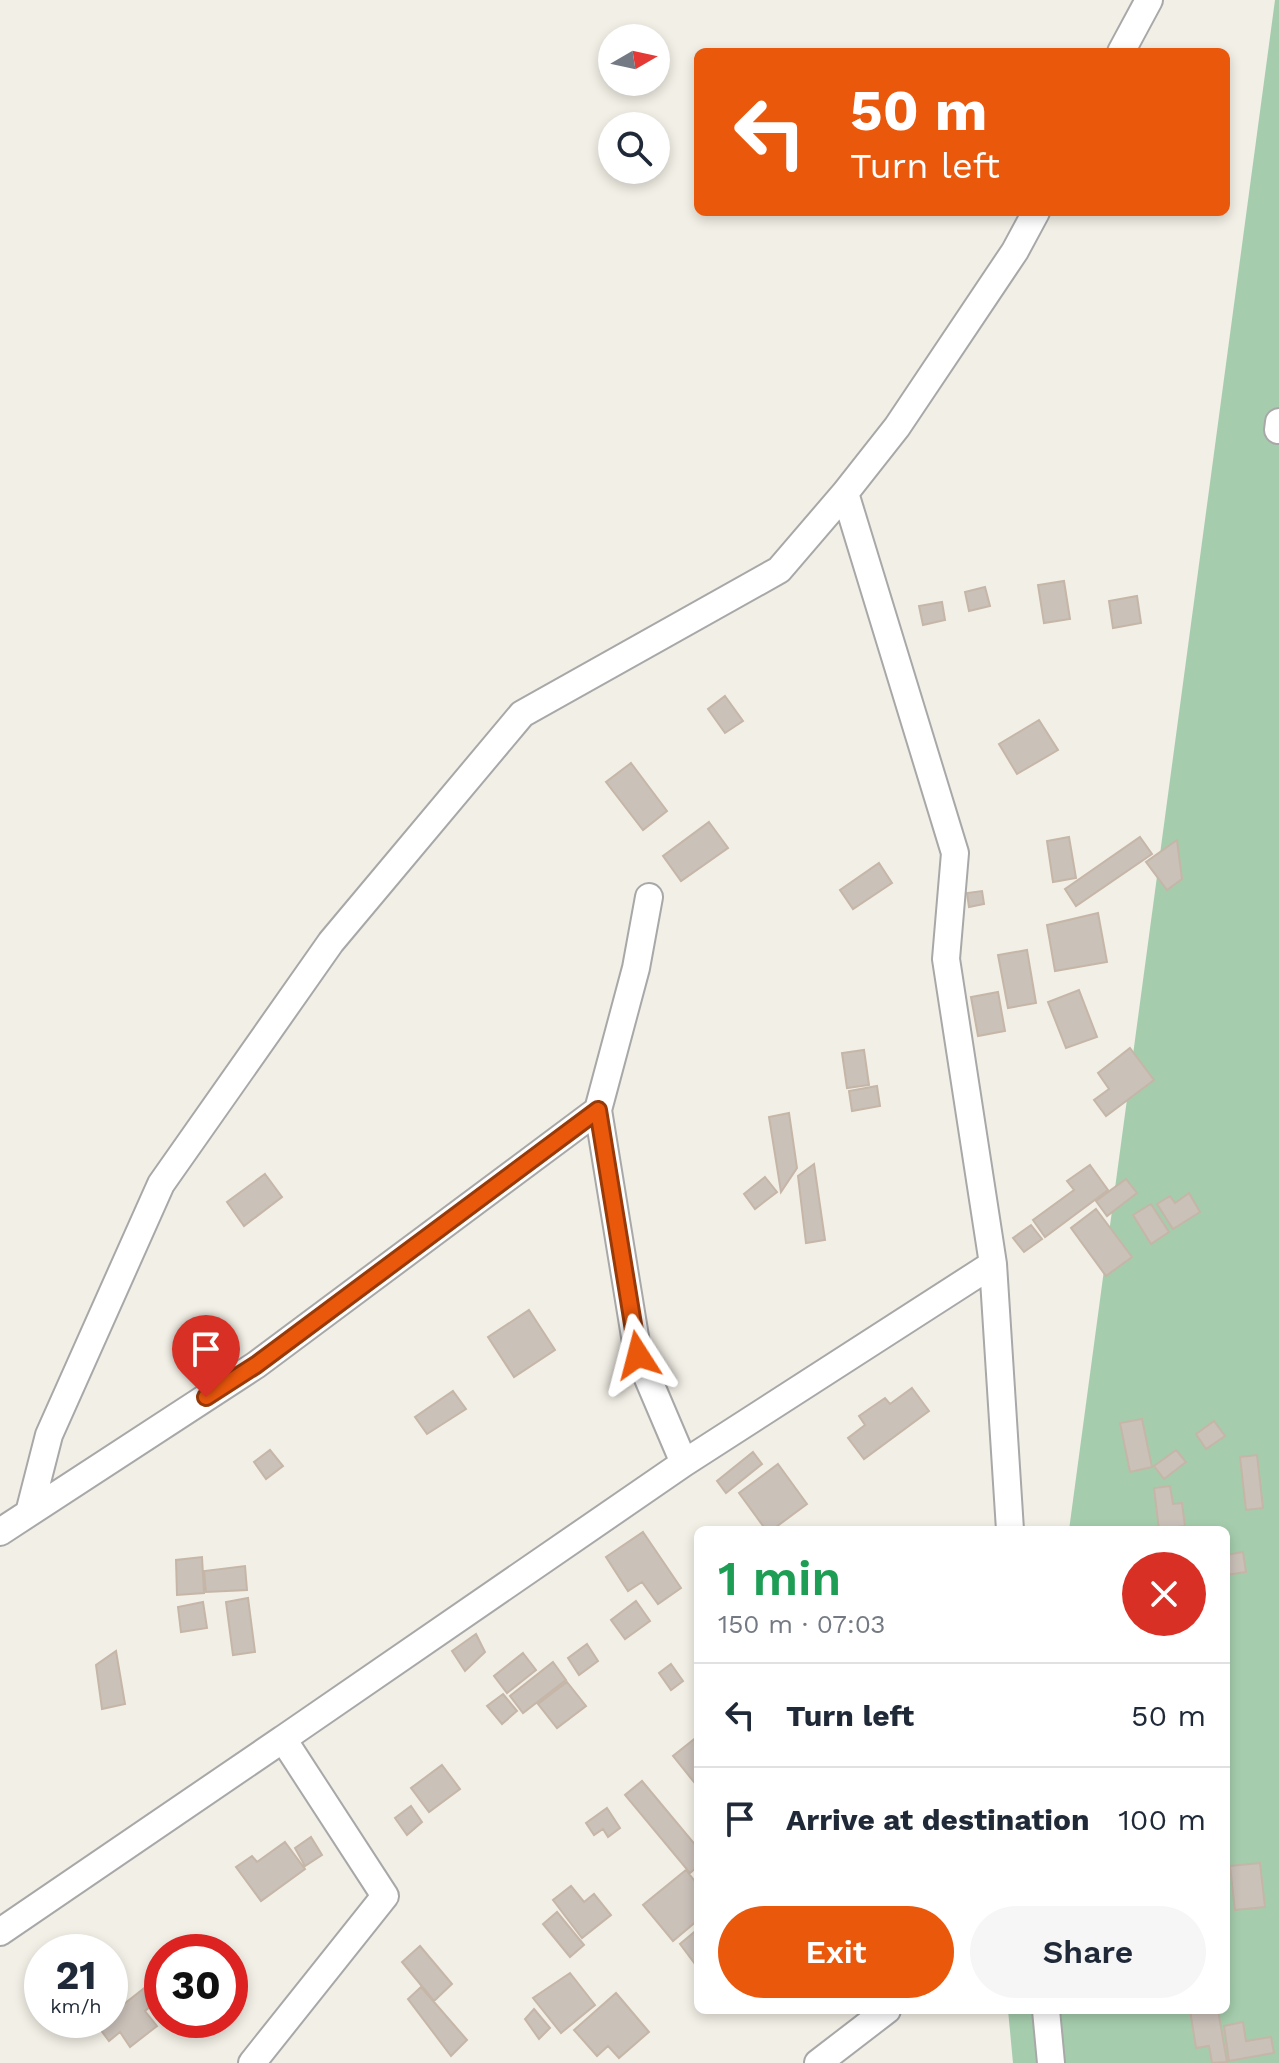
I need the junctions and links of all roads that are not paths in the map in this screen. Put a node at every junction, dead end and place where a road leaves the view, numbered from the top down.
1 (1149, 0) edge
2 (1123, 48) edge
3 (1034, 216) edge
4 (1279, 422) edge
5 (1278, 430) edge
6 (845, 493) junction
7 (649, 897) dead end
8 (598, 1110) junction
9 (993, 1264) junction
10 (684, 1463) junction
11 (29, 1513) junction
12 (1010, 1526) edge
13 (0, 1532) edge
14 (283, 1739) junction
15 (0, 1932) edge
16 (882, 2014) edge
17 (1046, 2014) edge
18 (252, 2063) edge
19 (818, 2063) edge
20 (1051, 2063) edge

1 - 2 street
3 - 6 street
4 - 5 street
6 - 9 street
6 - 11 street
7 - 8 street
8 - 10 street
8 - 11 street
9 - 10 street
9 - 12 street
10 - 14 street
11 - 13 street
14 - 15 street
14 - 18 street
16 - 19 street
17 - 20 street

